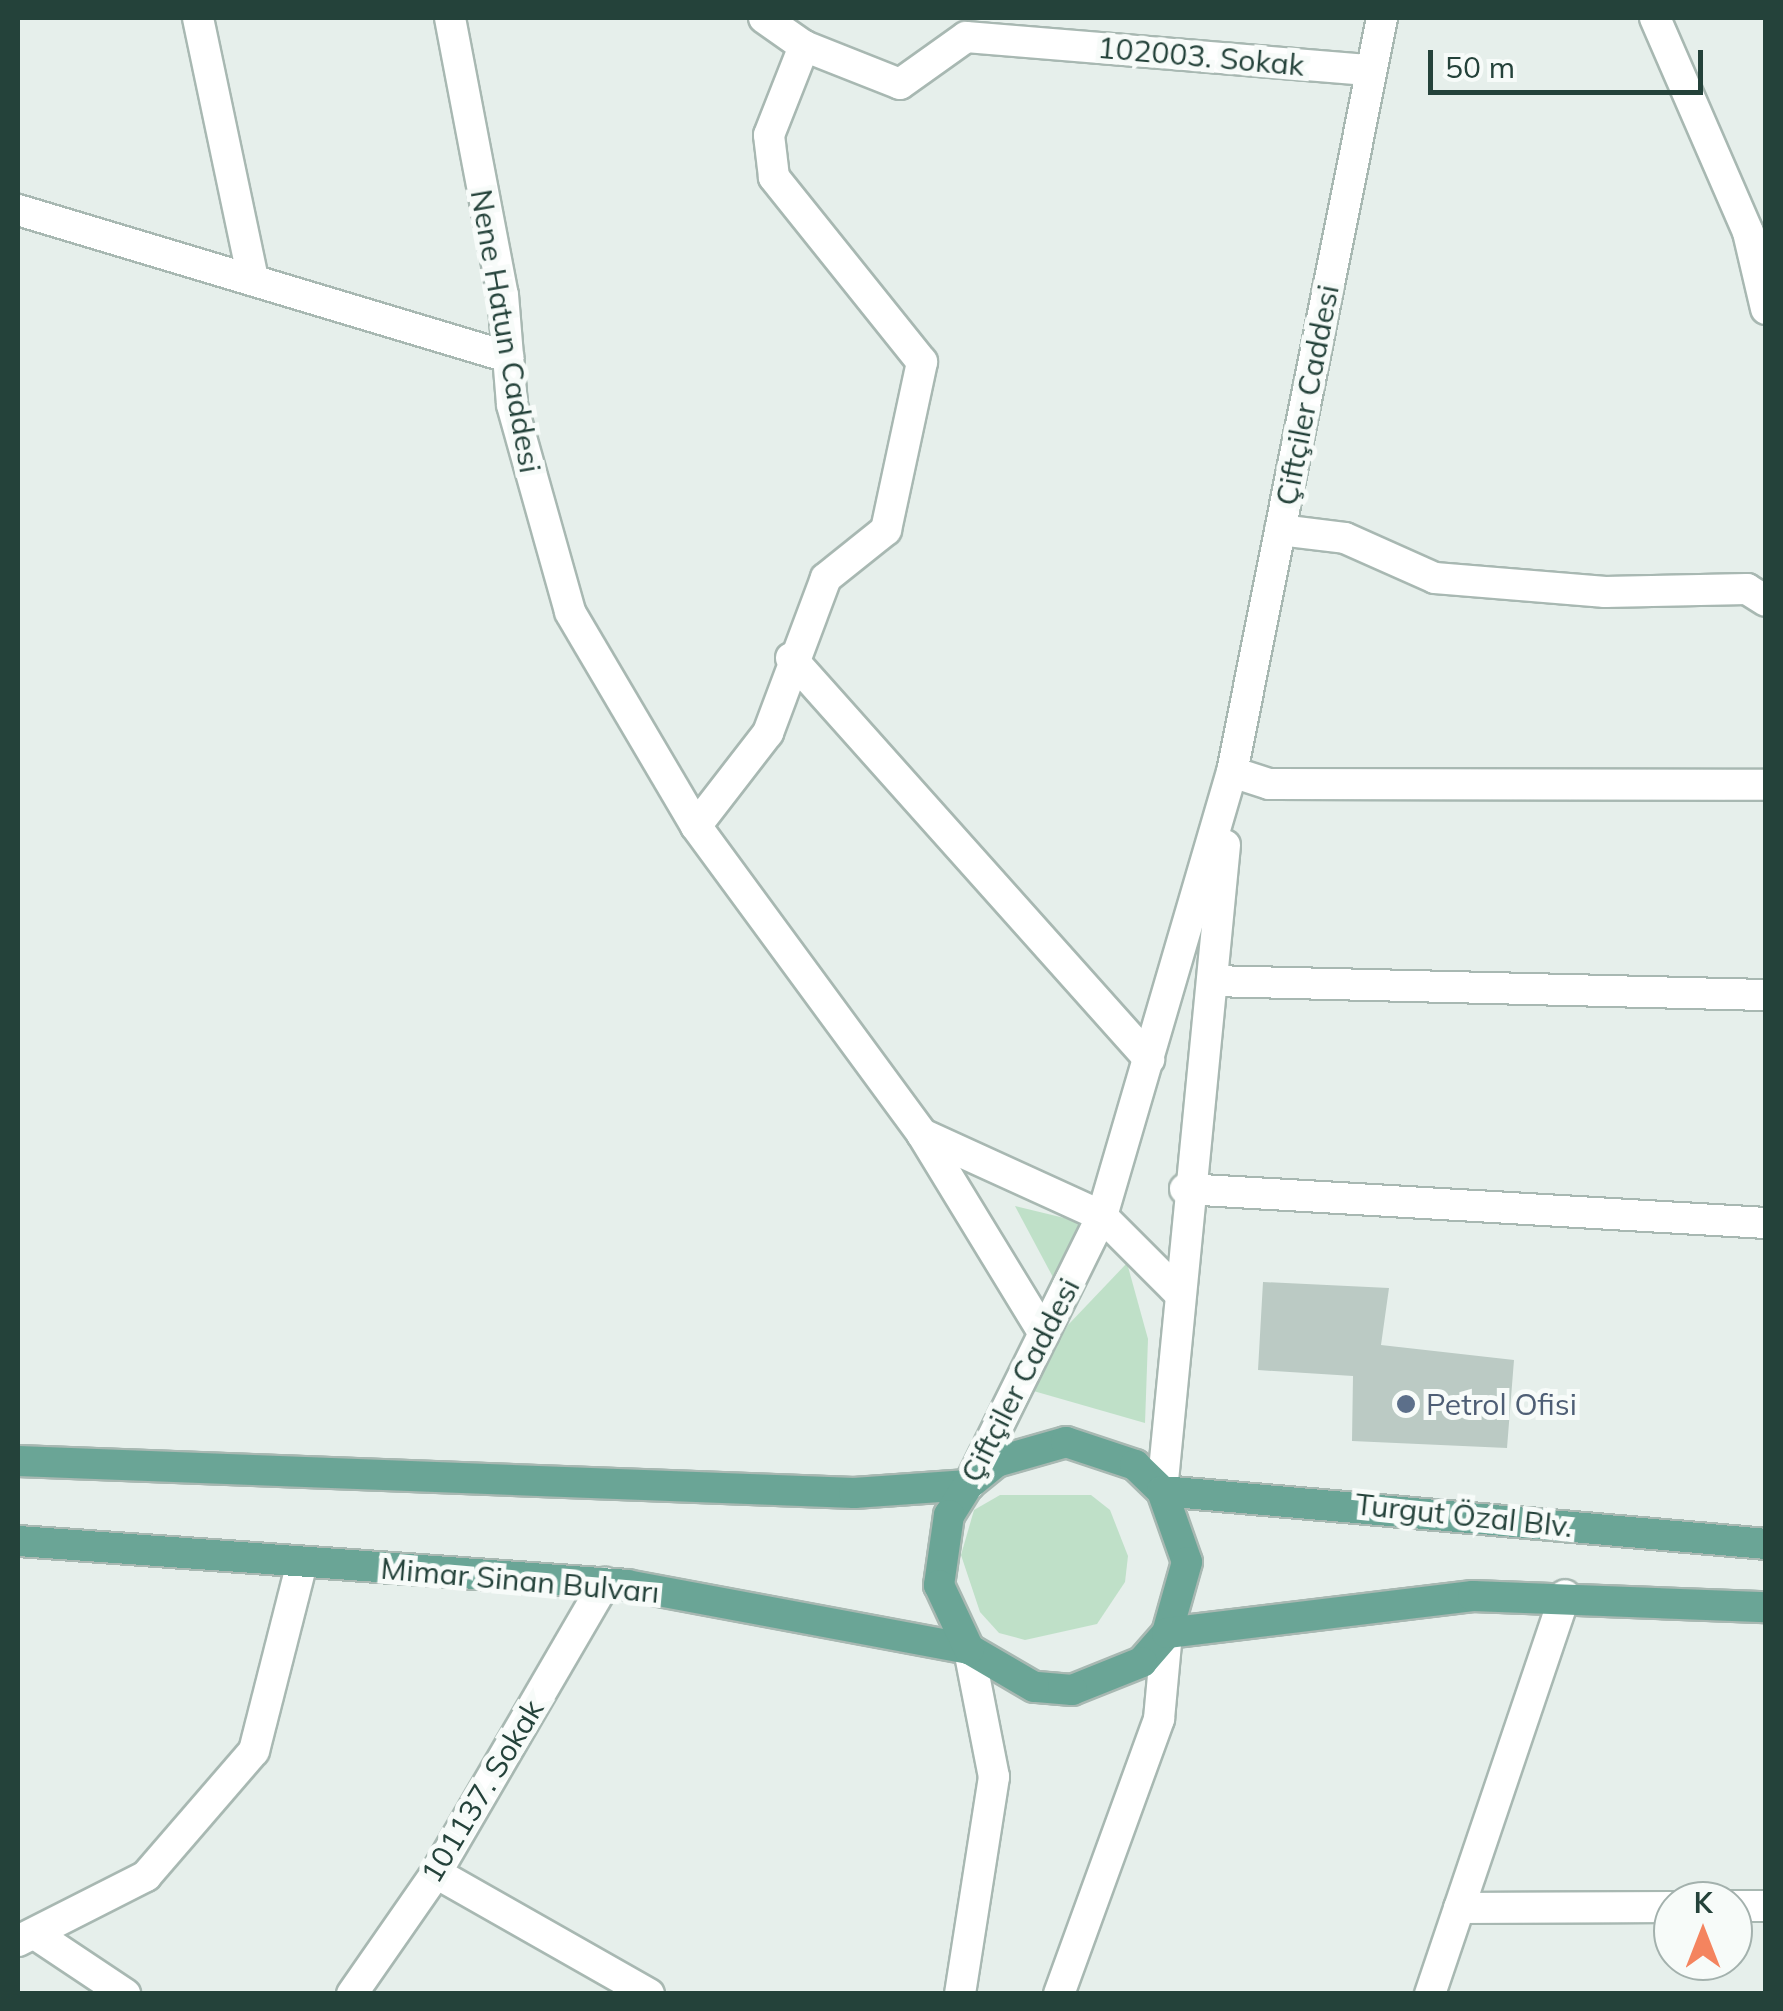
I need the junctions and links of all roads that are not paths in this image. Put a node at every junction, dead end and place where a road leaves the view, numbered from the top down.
1 (198, 18) edge
2 (450, 18) edge
3 (764, 18) edge
4 (1382, 18) edge
5 (1655, 18) edge
6 (968, 28) edge
7 (804, 46) junction
8 (1372, 70) junction
9 (18, 210) edge
10 (252, 280) junction
11 (1763, 289) edge
12 (508, 357) junction
13 (1280, 530) junction
14 (1766, 601) edge
15 (791, 658) junction
16 (1232, 772) junction
17 (1766, 785) edge
18 (696, 826) junction
19 (1212, 982) junction
20 (1766, 995) edge
21 (1149, 1059) junction
22 (922, 1134) junction
23 (1185, 1189) junction
24 (1102, 1216) junction
25 (1766, 1223) edge
26 (1179, 1293) junction
27 (1044, 1334) junction
28 (18, 1461) edge
29 (968, 1486) junction
30 (1162, 1491) junction
31 (18, 1541) edge
32 (1766, 1544) edge
33 (302, 1562) junction
34 (605, 1584) junction
35 (1565, 1595) junction
36 (1766, 1606) edge
37 (1167, 1633) junction
38 (969, 1648) junction
39 (436, 1872) junction
40 (1653, 1907) edge
41 (1459, 1908) junction
42 (28, 1939) edge
43 (125, 1994) edge
44 (352, 1994) edge
45 (649, 1994) edge
46 (960, 1994) edge
47 (1059, 1994) edge
48 (1430, 1994) edge

1 - 10 street
2 - 12 street, Nene Hatun Caddesi
3 - 7 street, 102003. Sokak
4 - 8 street, Çiftçiler Caddesi
5 - 11 street
6 - 7 street, 102003. Sokak
6 - 8 street, 102003. Sokak
7 - 15 street
8 - 13 street, Çiftçiler Caddesi
9 - 10 street
10 - 12 street
12 - 18 street, Nene Hatun Caddesi
13 - 14 street
13 - 16 street, Çiftçiler Caddesi
15 - 18 street
15 - 21 street
16 - 17 street
16 - 19 street, Çiftçiler Caddesi
16 - 21 street, Çiftçiler Caddesi
18 - 22 street, Nene Hatun Caddesi
19 - 20 street
19 - 23 street, Çiftçiler Caddesi
21 - 24 street, Çiftçiler Caddesi
22 - 24 street
22 - 27 street, Nene Hatun Caddesi
23 - 25 street
23 - 26 street, Çiftçiler Caddesi
24 - 26 street
24 - 27 street, Çiftçiler Caddesi
26 - 30 street, Çiftçiler Caddesi
27 - 29 street, Çiftçiler Caddesi
28 - 29 main road
29 - 30 main road
29 - 38 main road, Çiftçiler Caddesi
30 - 32 main road, Turgut Özal Blv.
30 - 37 main road, Çiftçiler Caddesi
31 - 33 main road, Mimar Sinan Bulvarı
33 - 34 main road, Mimar Sinan Bulvarı
33 - 42 street
34 - 38 main road, Mimar Sinan Bulvarı
34 - 39 street, 101137. Sokak
35 - 36 main road
35 - 37 main road
35 - 41 street
37 - 38 main road, Mimar Sinan Bulvarı
37 - 47 street, Çiftçiler Caddesi
38 - 46 street, Çiftçiler Caddesi
39 - 44 street, 101137. Sokak
39 - 45 street
40 - 41 street
41 - 48 street
42 - 43 street

